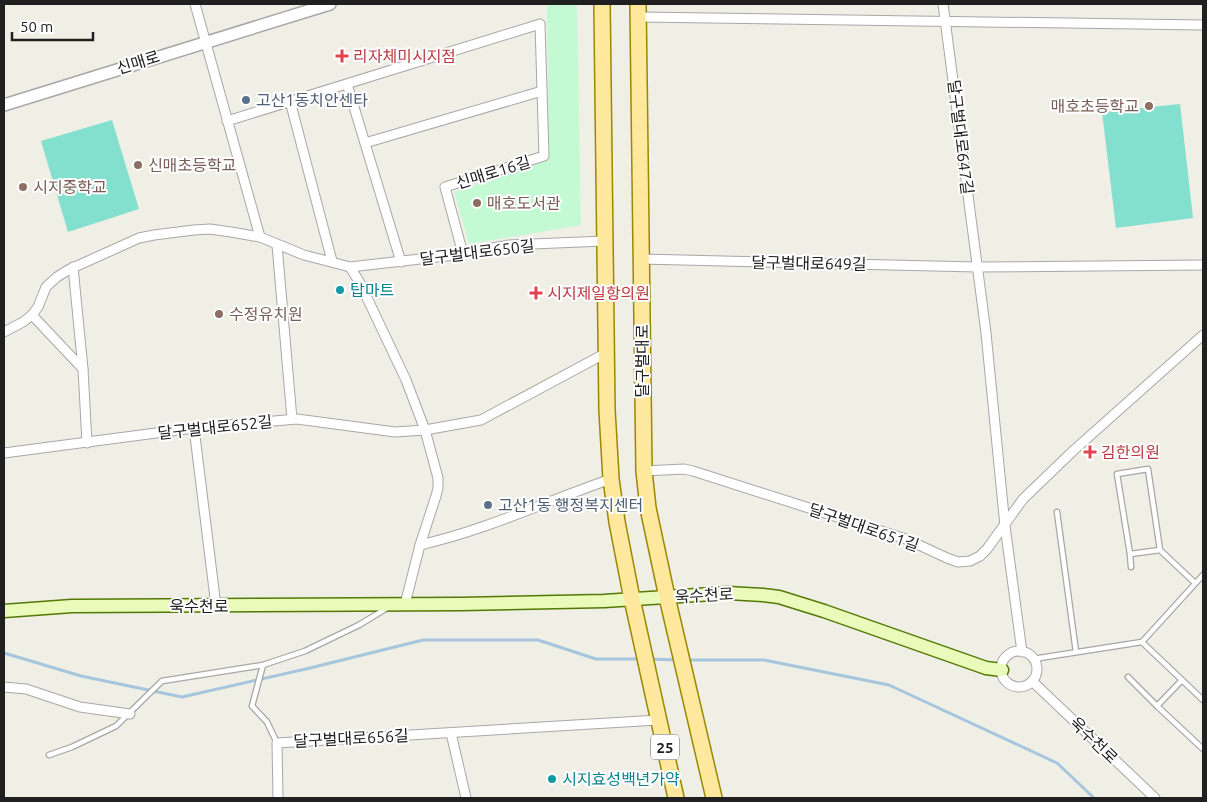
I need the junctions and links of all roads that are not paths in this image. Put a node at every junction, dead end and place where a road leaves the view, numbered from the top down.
1 (196, 4) edge
2 (330, 4) edge
3 (602, 4) edge
4 (944, 6) edge
5 (638, 10) edge
6 (946, 20) junction
7 (1203, 25) edge
8 (206, 41) junction
9 (347, 84) junction
10 (542, 91) junction
11 (290, 101) junction
12 (4, 105) edge
13 (226, 121) junction
14 (365, 143) junction
15 (260, 237) junction
16 (604, 241) junction
17 (277, 245) junction
18 (464, 254) junction
19 (641, 259) junction
20 (332, 261) junction
21 (402, 262) junction
22 (1203, 265) edge
23 (73, 267) junction
24 (350, 267) junction
25 (978, 267) junction
26 (32, 315) junction
27 (4, 332) edge
28 (1203, 335) edge
29 (606, 353) junction
30 (83, 369) junction
31 (292, 419) junction
32 (194, 428) junction
33 (426, 430) junction
34 (88, 443) junction
35 (4, 453) edge
36 (644, 471) junction
37 (611, 479) junction
38 (1057, 512) dead end
39 (1005, 526) junction
40 (420, 546) junction
41 (1160, 550) junction
42 (1130, 554) junction
43 (1131, 567) dead end
44 (1203, 575) edge
45 (1195, 583) junction
46 (667, 597) junction
47 (632, 599) junction
48 (400, 604) junction
49 (216, 606) junction
50 (4, 611) edge
51 (1142, 642) junction
52 (1022, 652) junction
53 (1076, 652) junction
54 (1033, 659) junction
55 (263, 665) junction
56 (1002, 670) junction
57 (1128, 677) dead end
58 (1182, 680) junction
59 (1032, 681) junction
60 (4, 687) edge
61 (1203, 700) edge
62 (1157, 706) junction
63 (130, 714) junction
64 (658, 720) junction
65 (451, 733) junction
66 (277, 742) junction
67 (1203, 749) edge
68 (49, 755) dead end
69 (278, 798) edge
70 (466, 798) edge
71 (676, 798) edge
72 (714, 798) edge
73 (1156, 798) edge

1 - 8 street
2 - 8 street, 신매로
3 - 16 main road, 25
4 - 6 street, 달구벌대로647길
5 - 6 street
5 - 19 main road, 달구벌대로
6 - 7 street
6 - 25 street, 달구벌대로647길
8 - 12 street, 신매로
8 - 13 street
9 - 10 street, 신매로16길
9 - 11 street, 신매로16길
9 - 14 street
10 - 14 street
10 - 18 street, 신매로16길
11 - 13 street, 신매로16길
11 - 20 street
13 - 15 street
14 - 21 street
15 - 17 street, 달구벌대로650길
15 - 23 street, 달구벌대로650길
16 - 18 street, 달구벌대로650길
16 - 29 main road, 25
17 - 20 street, 달구벌대로650길
17 - 31 street
18 - 21 street, 달구벌대로650길
19 - 25 street, 달구벌대로649길
19 - 36 main road, 달구벌대로
20 - 24 street, 달구벌대로650길
21 - 24 street, 달구벌대로650길
22 - 25 street, 달구벌대로649길
23 - 26 street, 달구벌대로650길
23 - 30 street
24 - 33 street
25 - 39 street
26 - 27 street, 달구벌대로650길
26 - 30 street
28 - 39 street, 달구벌대로651길
29 - 33 street, 달구벌대로652길
29 - 37 main road, 25
30 - 34 street
31 - 32 street, 달구벌대로652길
31 - 33 street, 달구벌대로652길
32 - 34 street, 달구벌대로652길
32 - 49 street
33 - 40 street
34 - 35 street, 달구벌대로652길
36 - 39 street, 달구벌대로651길
36 - 46 main road, 달구벌대로
37 - 40 street
37 - 47 main road, 25
38 - 53 lane
39 - 52 street
40 - 48 street
41 - 42 lane
41 - 42 lane
41 - 45 lane
42 - 43 lane
44 - 45 lane
45 - 51 lane
46 - 47 main road, 욱수천로
46 - 56 main road, 욱수천로
46 - 72 main road, 달구벌대로
47 - 48 main road, 욱수천로
47 - 64 main road, 25
48 - 49 main road, 욱수천로
48 - 55 lane
49 - 50 main road, 욱수천로
51 - 53 lane
51 - 58 lane
52 - 54 street
52 - 56 street
53 - 54 lane
54 - 59 street
55 - 63 lane
55 - 66 lane
56 - 59 street
57 - 62 lane
58 - 61 lane
58 - 62 lane
59 - 73 street, 욱수천로
60 - 63 street
62 - 67 lane
63 - 68 lane
64 - 65 street, 달구벌대로656길
64 - 71 main road, 25
65 - 66 street, 달구벌대로656길
65 - 70 street
66 - 69 street, 달구벌대로656길

